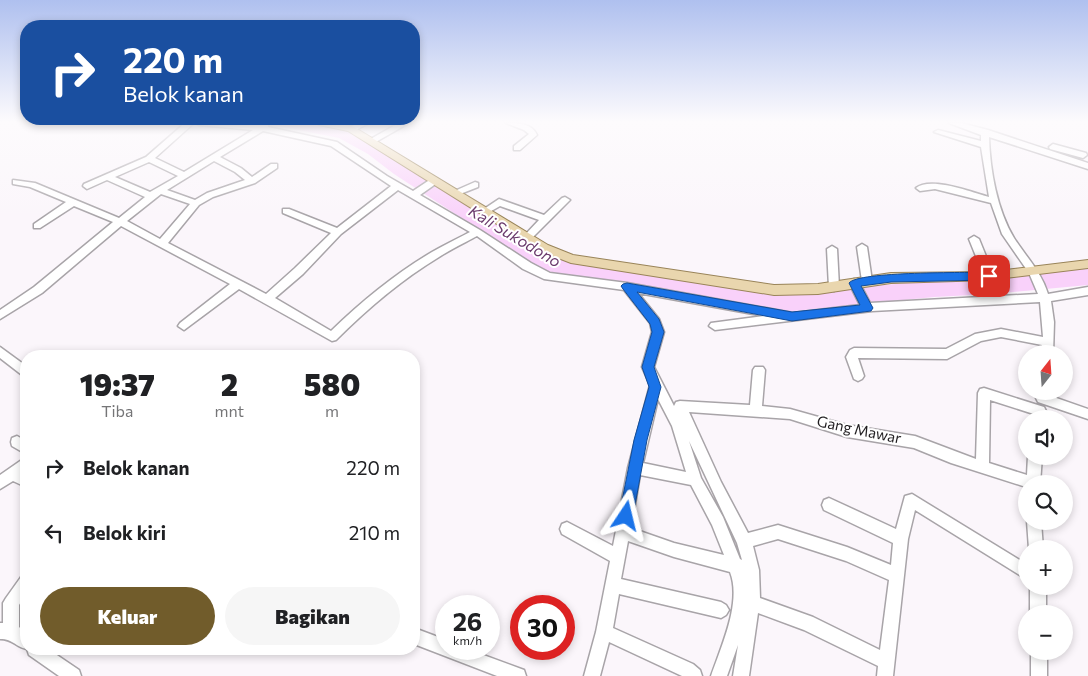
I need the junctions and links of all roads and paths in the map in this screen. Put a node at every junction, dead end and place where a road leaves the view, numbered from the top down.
1 (154, 155) edge
2 (218, 155) edge
3 (350, 155) edge
4 (392, 155) edge
5 (986, 155) edge
6 (1054, 155) edge
7 (214, 157) junction
8 (149, 159) junction
9 (1086, 165) edge
10 (274, 166) dead end
11 (184, 175) junction
12 (107, 177) junction
13 (252, 180) junction
14 (433, 181) junction
15 (16, 182) dead end
16 (474, 185) dead end
17 (87, 186) dead end
18 (398, 186) junction
19 (920, 188) dead end
20 (155, 193) junction
21 (455, 193) junction
22 (415, 194) junction
23 (565, 200) dead end
24 (995, 201) junction
25 (73, 202) junction
26 (196, 203) junction
27 (286, 211) dead end
28 (486, 211) junction
29 (546, 219) junction
30 (119, 221) junction
31 (37, 226) dead end
32 (338, 232) junction
33 (478, 232) junction
34 (527, 238) junction
35 (974, 239) dead end
36 (162, 243) junction
37 (862, 247) dead end
38 (832, 249) dead end
39 (1088, 264) edge
40 (1033, 271) junction
41 (989, 276) junction
42 (238, 284) junction
43 (859, 284) junction
44 (834, 287) junction
45 (633, 288) junction
46 (1088, 291) edge
47 (1045, 296) junction
48 (266, 299) junction
49 (866, 307) junction
50 (0, 315) edge
51 (792, 317) junction
52 (184, 326) dead end
53 (715, 326) dead end
54 (1039, 345) edge
55 (1048, 345) edge
56 (0, 352) edge
57 (20, 367) edge
58 (759, 370) dead end
59 (858, 376) dead end
60 (655, 387) junction
61 (1056, 400) edge
62 (756, 410) junction
63 (1027, 410) edge
64 (1088, 414) edge
65 (982, 467) junction
66 (20, 468) edge
67 (634, 468) junction
68 (6, 479) edge
69 (1018, 479) edge
70 (20, 480) edge
71 (695, 480) junction
72 (829, 505) dead end
73 (567, 529) dead end
74 (623, 532) junction
75 (901, 540) junction
76 (744, 541) junction
77 (618, 557) junction
78 (1018, 567) edge
79 (744, 568) junction
80 (898, 576) junction
81 (613, 585) junction
82 (20, 590) edge
83 (752, 603) junction
84 (720, 610) dead end
85 (6, 631) edge
86 (604, 632) junction
87 (420, 638) edge
88 (20, 639) edge
89 (435, 644) edge
90 (43, 655) edge
91 (476, 660) edge
92 (1039, 660) edge
93 (886, 669) edge
94 (73, 676) edge
95 (518, 676) edge
96 (592, 676) edge
97 (694, 676) edge
98 (719, 676) edge
99 (741, 676) edge
100 (1039, 676) edge

1 - 8 street
2 - 7 street
3 - 18 street
4 - 14 main road
5 - 24 street
6 - 9 street
7 - 11 street
7 - 13 street
8 - 11 street
8 - 12 street
10 - 13 street
11 - 20 street
12 - 17 street
12 - 20 street
13 - 26 street
14 - 21 main road
14 - 22 street
15 - 25 street
16 - 21 street
18 - 22 street
18 - 32 street
19 - 24 street
20 - 26 street
20 - 30 street
21 - 28 main road
22 - 33 street
23 - 29 street
24 - 40 street
25 - 30 street
25 - 31 street
26 - 36 street
27 - 32 street
28 - 29 street
28 - 34 main road
29 - 34 street
30 - 36 street
30 - 50 street
32 - 48 street
33 - 45 street
33 - 48 street
34 - 44 main road
35 - 41 street
36 - 42 street
37 - 43 street
38 - 44 street
39 - 40 main road
40 - 41 main road
40 - 47 street
41 - 43 main road
42 - 48 street
42 - 52 street
43 - 44 main road
43 - 49 street
45 - 51 street
45 - 60 street
46 - 47 street
47 - 49 street
47 - 55 street
49 - 51 street
51 - 53 street
54 - 59 street
56 - 57 street
58 - 62 street
60 - 67 street
60 - 71 street
61 - 64 street
62 - 65 street, Gang Mawar
62 - 76 street, Gang Mawar
63 - 65 street
65 - 69 street, Gang Mawar
66 - 68 street
67 - 71 street
67 - 74 street
68 - 70 street
71 - 79 street
72 - 75 street
73 - 77 street
74 - 77 street
74 - 79 street
75 - 78 street
75 - 80 street
76 - 79 street
76 - 80 street
77 - 81 street
79 - 83 street
79 - 98 street
80 - 93 street
81 - 84 street
81 - 86 street
82 - 85 street
83 - 93 street
83 - 99 street
85 - 88 street
86 - 96 street
86 - 97 street
87 - 89 street
90 - 94 street
91 - 95 street
92 - 100 street

